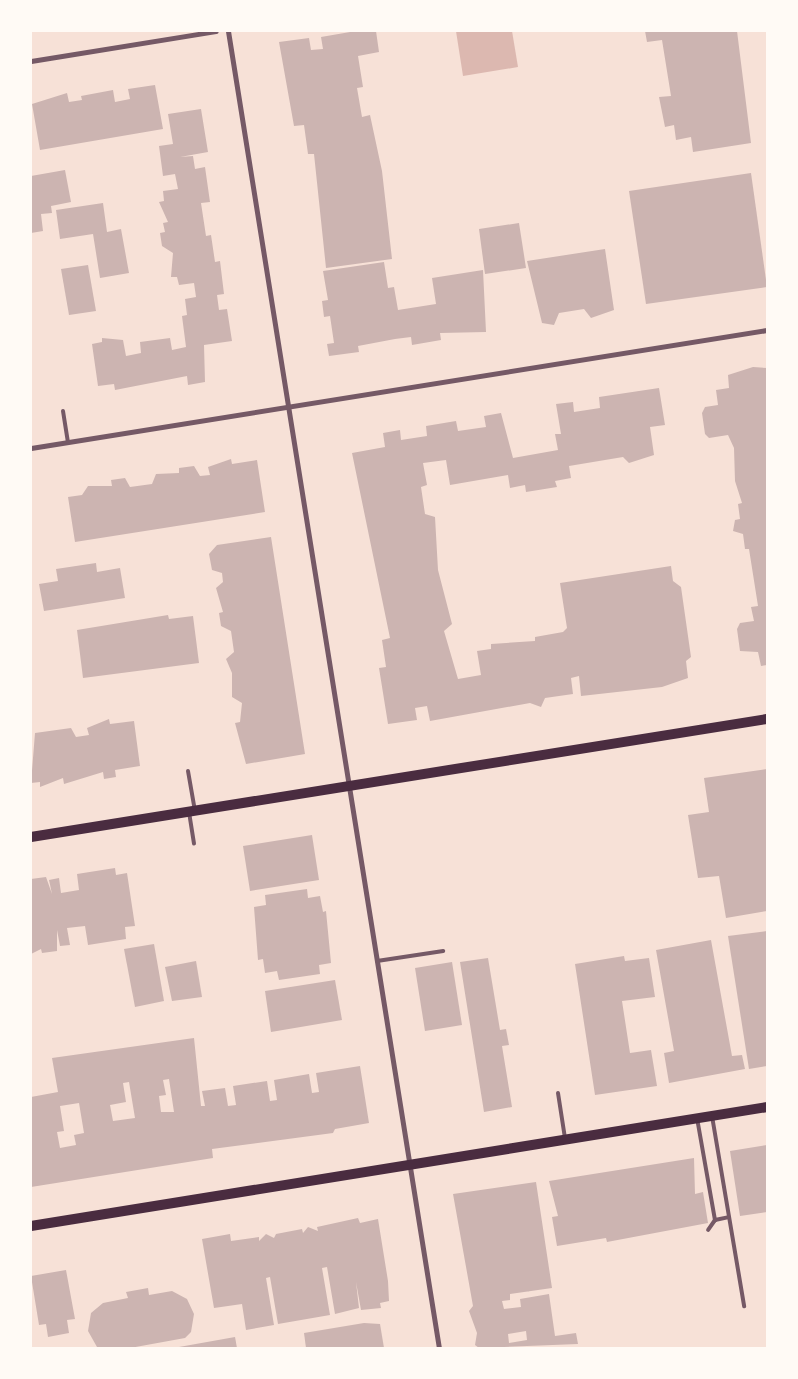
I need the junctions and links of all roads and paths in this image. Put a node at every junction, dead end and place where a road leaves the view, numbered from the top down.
1 (216, 31) edge
2 (228, 31) edge
3 (31, 61) edge
4 (767, 330) edge
5 (288, 407) junction
6 (63, 411) dead end
7 (68, 442) junction
8 (31, 448) edge
9 (767, 719) edge
10 (188, 771) dead end
11 (349, 786) junction
12 (192, 811) junction
13 (31, 837) edge
14 (194, 844) dead end
15 (443, 951) dead end
16 (377, 961) junction
17 (558, 1093) dead end
18 (767, 1107) edge
19 (712, 1116) junction
20 (697, 1118) junction
21 (566, 1140) junction
22 (410, 1165) junction
23 (730, 1217) junction
24 (715, 1220) junction
25 (31, 1226) edge
26 (708, 1230) dead end
27 (744, 1306) dead end
28 (439, 1348) edge

1 - 3 street
2 - 5 street
4 - 5 street
5 - 7 street
5 - 11 street
6 - 7 lane
7 - 8 street
9 - 11 main road
10 - 12 lane
11 - 12 main road
11 - 16 street
12 - 13 main road
12 - 14 lane
15 - 16 lane
16 - 22 street
17 - 21 lane
18 - 19 main road
19 - 20 main road
19 - 23 lane
20 - 21 main road
20 - 24 lane
21 - 22 main road
22 - 25 main road
22 - 28 street
23 - 24 lane
23 - 27 lane
24 - 26 lane

